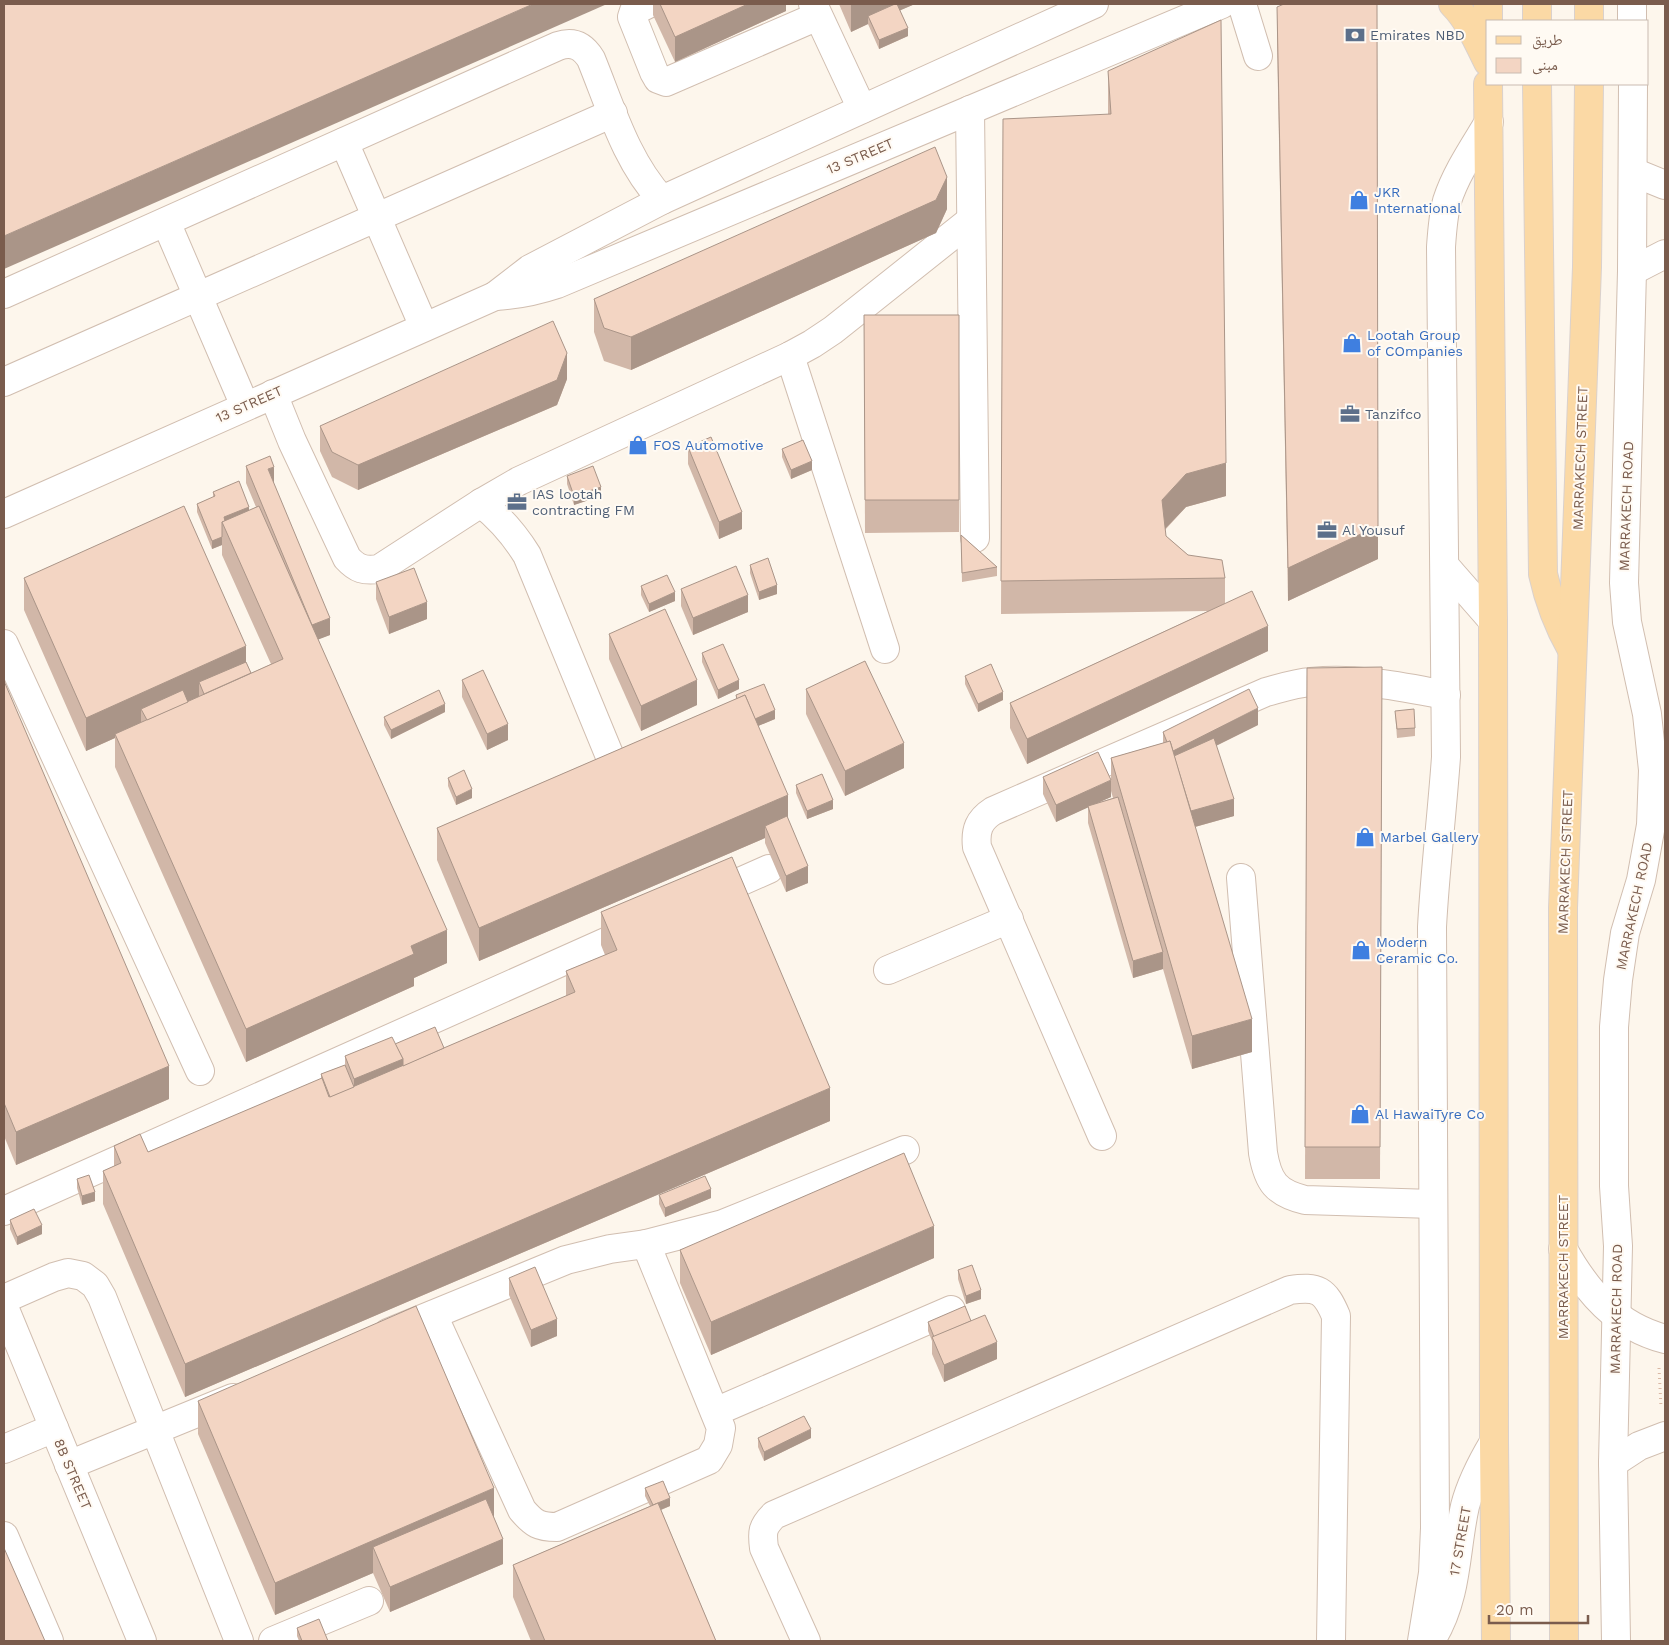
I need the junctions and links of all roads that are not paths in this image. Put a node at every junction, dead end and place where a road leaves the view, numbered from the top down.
1 (648, 4) edge
2 (1094, 4) edge
3 (1222, 4) edge
4 (1242, 4) edge
5 (1453, 4) edge
6 (1488, 4) edge
7 (1537, 4) edge
8 (1589, 4) edge
9 (1632, 4) edge
10 (816, 10) edge
11 (1488, 20) edge
12 (1537, 20) edge
13 (1589, 20) edge
14 (1632, 20) edge
15 (1258, 56) dead end
16 (1486, 58) edge
17 (1488, 85) edge
18 (1537, 85) edge
19 (1588, 85) edge
20 (1633, 85) edge
21 (862, 109) junction
22 (970, 110) junction
23 (613, 113) junction
24 (1489, 122) junction
25 (344, 142) junction
26 (1633, 172) junction
27 (1665, 185) edge
28 (662, 200) junction
29 (376, 217) junction
30 (970, 221) junction
31 (166, 222) junction
32 (1665, 254) edge
33 (1632, 272) junction
34 (4, 294) edge
35 (197, 296) junction
36 (495, 296) junction
37 (424, 327) junction
38 (790, 356) junction
39 (4, 382) edge
40 (273, 394) junction
41 (245, 406) junction
42 (480, 503) junction
43 (6, 506) edge
44 (975, 538) dead end
45 (1445, 566) junction
46 (1493, 621) junction
47 (4, 644) edge
48 (885, 649) dead end
49 (1573, 652) junction
50 (1446, 695) junction
51 (637, 748) edge
52 (769, 869) dead end
53 (1242, 878) dead end
54 (687, 905) edge
55 (660, 918) edge
56 (1009, 919) junction
57 (888, 970) dead end
58 (200, 1071) dead end
59 (1102, 1136) dead end
60 (906, 1150) dead end
61 (1433, 1204) junction
62 (4, 1211) edge
63 (646, 1244) junction
64 (1563, 1249) junction
65 (4, 1299) edge
66 (4, 1307) edge
67 (951, 1310) edge
68 (433, 1315) junction
69 (1616, 1316) junction
70 (1662, 1338) edge
71 (370, 1341) edge
72 (252, 1389) edge
73 (715, 1412) junction
74 (54, 1428) junction
75 (154, 1430) junction
76 (1664, 1437) edge
77 (1494, 1442) junction
78 (4, 1449) edge
79 (1614, 1463) junction
80 (69, 1465) junction
81 (4, 1536) edge
82 (369, 1601) dead end
83 (49, 1641) edge
84 (142, 1641) edge
85 (239, 1641) edge
86 (272, 1641) edge
87 (806, 1641) edge
88 (1331, 1641) edge
89 (1422, 1641) edge
90 (1431, 1641) edge
91 (1496, 1641) edge
92 (1564, 1641) edge
93 (1616, 1641) edge

1 - 10 street
2 - 21 street, 13 STREET
3 - 22 street, 13 STREET
4 - 15 street
5 - 16 main road
6 - 11 main road
7 - 12 main road
8 - 13 main road
9 - 14 street
10 - 21 street
17 - 24 main road
18 - 49 main road
19 - 49 main road, MARRAKECH STREET
20 - 26 street, MARRAKECH ROAD
21 - 28 street, 13 STREET
22 - 30 street
22 - 36 street, 13 STREET
23 - 25 street
23 - 28 street
23 - 29 street
24 - 45 street
24 - 46 main road
25 - 29 street
25 - 31 street
26 - 27 street
26 - 33 street, MARRAKECH ROAD
28 - 36 street, 13 STREET
29 - 35 street
29 - 37 street
30 - 38 street
30 - 44 street
31 - 34 street
31 - 35 street
32 - 33 street
33 - 69 street, MARRAKECH ROAD
35 - 39 street
35 - 41 street
36 - 37 street, 13 STREET
37 - 40 street, 13 STREET
38 - 42 street
38 - 48 street
40 - 41 street, 13 STREET
40 - 42 street
41 - 43 street, 13 STREET
42 - 51 street
45 - 46 street
45 - 50 street
46 - 77 main road
47 - 58 street
49 - 64 main road, MARRAKECH STREET
50 - 56 street
50 - 61 street
52 - 54 street
53 - 61 street
55 - 62 street
56 - 57 street
56 - 59 street
60 - 63 street
61 - 89 street
63 - 68 street
63 - 73 street
64 - 69 street
64 - 92 main road, MARRAKECH STREET
65 - 75 street
66 - 74 street, 8B STREET
67 - 73 street
68 - 71 street
68 - 73 street
69 - 70 street
69 - 79 street, MARRAKECH ROAD
72 - 75 street
74 - 78 street
74 - 80 street, 8B STREET
75 - 80 street
75 - 85 street
76 - 79 street
77 - 90 street, 17 STREET
77 - 91 main road
79 - 93 street, MARRAKECH ROAD
80 - 84 street, 8B STREET
81 - 83 street
82 - 86 street
87 - 88 street

